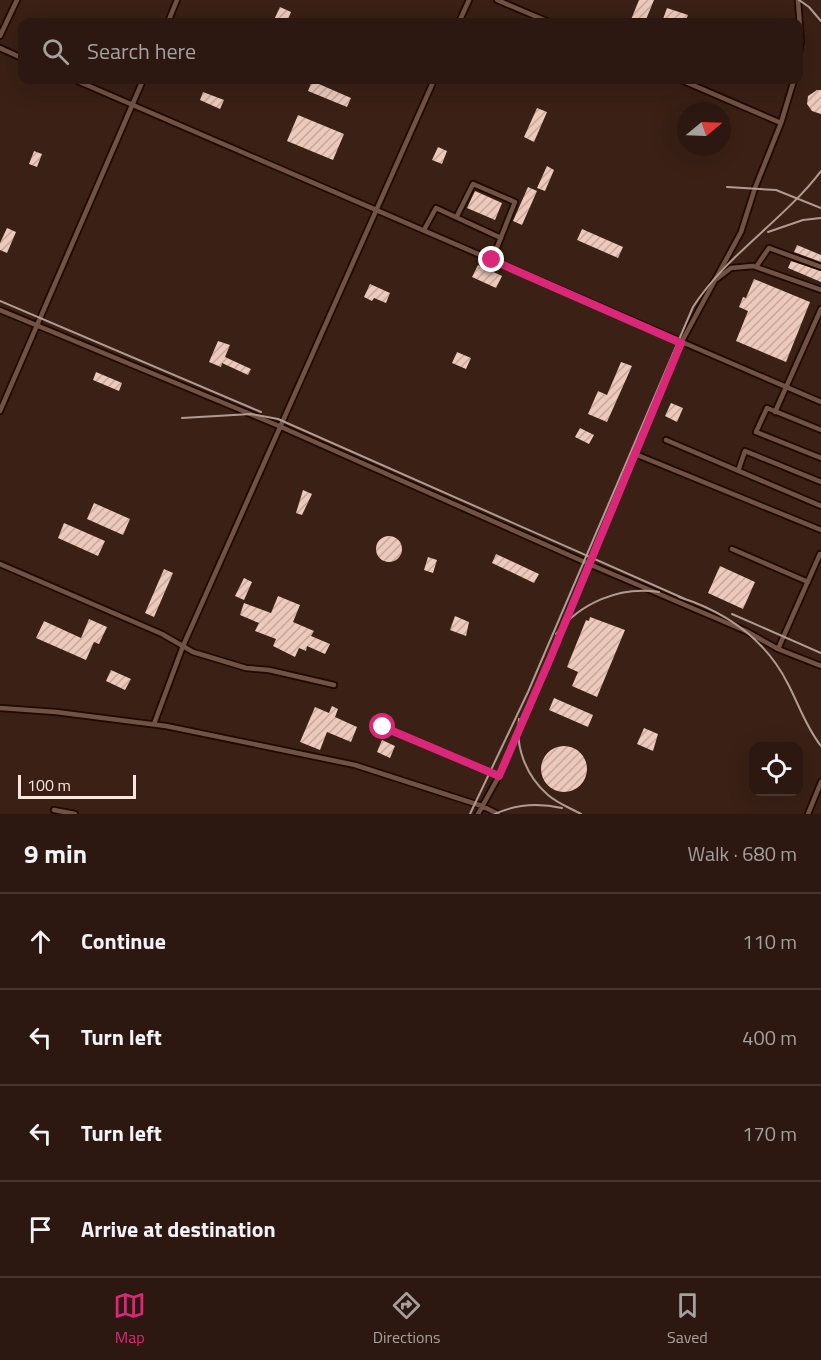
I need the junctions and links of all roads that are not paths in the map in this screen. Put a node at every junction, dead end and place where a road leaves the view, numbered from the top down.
1 (17, 0) edge
2 (177, 0) edge
3 (469, 0) edge
4 (497, 0) edge
5 (798, 0) edge
6 (170, 18) edge
7 (461, 18) edge
8 (540, 18) edge
9 (799, 18) edge
10 (0, 36) edge
11 (0, 48) edge
12 (18, 56) edge
13 (84, 84) edge
14 (141, 84) edge
15 (432, 84) edge
16 (690, 84) edge
17 (793, 84) edge
18 (132, 104) junction
19 (781, 123) junction
20 (377, 210) junction
21 (457, 216) junction
22 (424, 230) junction
23 (501, 238) junction
24 (492, 260) junction
25 (756, 267) junction
26 (821, 267) edge
27 (712, 282) junction
28 (821, 290) edge
29 (821, 309) edge
30 (0, 310) edge
31 (36, 325) junction
32 (681, 343) junction
33 (785, 387) junction
34 (821, 402) edge
35 (0, 411) edge
36 (775, 412) junction
37 (279, 426) junction
38 (821, 430) edge
39 (666, 440) dead end
40 (635, 454) junction
41 (821, 458) edge
42 (738, 471) junction
43 (821, 482) edge
44 (821, 506) edge
45 (821, 530) edge
46 (732, 549) dead end
47 (820, 554) edge
48 (0, 564) edge
49 (589, 564) junction
50 (808, 582) junction
51 (183, 646) junction
52 (778, 649) junction
53 (821, 666) edge
54 (334, 685) dead end
55 (0, 708) edge
56 (154, 724) junction
57 (383, 727) dead end
58 (499, 776) junction
59 (821, 782) edge
60 (482, 806) junction
61 (54, 810) dead end
62 (75, 814) edge
63 (478, 814) edge
64 (498, 814) edge
65 (808, 814) edge

1 - 10 lane
2 - 6 lane
3 - 7 lane
4 - 8 lane
5 - 9 lane
11 - 12 lane
13 - 18 lane
14 - 18 lane
15 - 20 lane
16 - 19 lane
17 - 19 lane
18 - 20 lane
18 - 31 lane
19 - 27 lane
20 - 22 lane
20 - 37 lane
21 - 22 lane
21 - 23 lane
21 - 23 lane
22 - 24 lane
23 - 24 lane
24 - 32 lane
25 - 26 lane
25 - 27 lane
25 - 28 lane
27 - 32 lane
29 - 33 lane
30 - 31 lane
31 - 35 lane
31 - 37 lane
32 - 33 lane
32 - 40 lane
33 - 34 lane
33 - 36 lane
36 - 38 lane
36 - 41 lane
37 - 49 lane
37 - 51 lane
39 - 42 lane
40 - 45 lane
40 - 49 lane
42 - 43 lane
42 - 44 lane
46 - 50 lane
47 - 50 lane
48 - 51 lane
49 - 52 lane
49 - 58 lane
50 - 52 lane
51 - 54 lane
51 - 56 lane
52 - 53 lane
55 - 56 lane
56 - 60 lane
57 - 58 lane
58 - 60 lane
59 - 65 lane
60 - 63 lane
60 - 64 lane
61 - 62 lane

